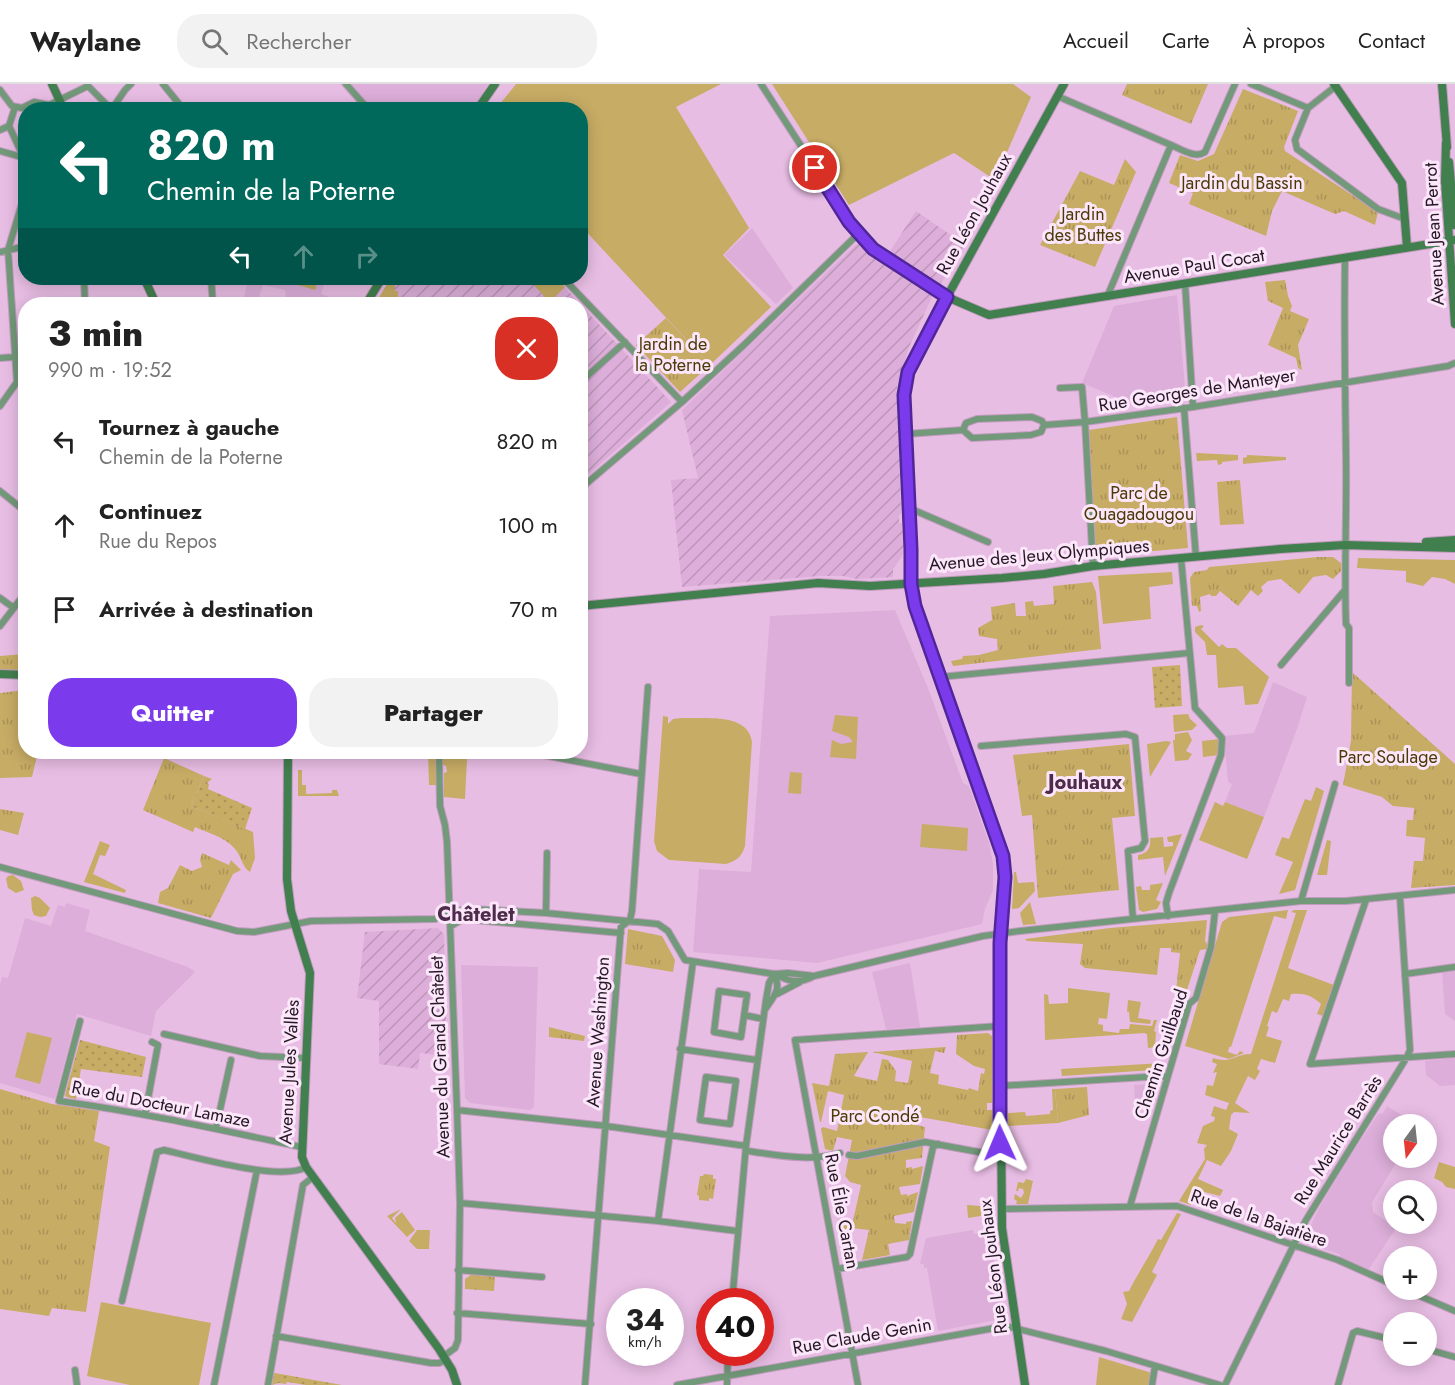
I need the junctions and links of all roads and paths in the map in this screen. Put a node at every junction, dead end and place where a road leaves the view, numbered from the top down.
1 (52, 84) edge
2 (131, 84) edge
3 (163, 84) edge
4 (346, 84) edge
5 (761, 84) edge
6 (1064, 84) edge
7 (1235, 84) edge
8 (1251, 84) edge
9 (1442, 84) edge
10 (87, 85) edge
11 (493, 85) edge
12 (1335, 85) edge
13 (0, 90) edge
14 (1057, 96) junction
15 (59, 100) junction
16 (56, 102) edge
17 (105, 102) edge
18 (117, 102) edge
19 (178, 102) edge
20 (362, 102) edge
21 (482, 102) edge
22 (15, 106) junction
23 (18, 107) edge
24 (1308, 108) junction
25 (9, 126) junction
26 (0, 130) edge
27 (18, 142) edge
28 (1446, 144) junction
29 (1171, 145) junction
30 (0, 152) edge
31 (18, 156) edge
32 (1404, 202) junction
33 (1391, 214) junction
34 (18, 216) edge
35 (1405, 219) junction
36 (1455, 225) edge
37 (858, 234) junction
38 (1452, 241) edge
39 (1407, 247) junction
40 (18, 248) edge
41 (8, 250) junction
42 (0, 252) edge
43 (1345, 258) junction
44 (1185, 283) junction
45 (569, 285) edge
46 (581, 297) edge
47 (947, 297) junction
48 (1107, 297) junction
49 (588, 304) edge
50 (1455, 324) edge
51 (625, 342) junction
52 (15, 357) junction
53 (0, 358) edge
54 (1455, 363) edge
55 (16, 370) joint
56 (588, 375) edge
57 (1345, 382) junction
58 (1060, 388) dead end
59 (682, 402) junction
60 (0, 406) edge
61 (1193, 407) junction
62 (1184, 408) junction
63 (1085, 422) junction
64 (1044, 425) junction
65 (963, 430) junction
66 (906, 434) junction
67 (588, 482) edge
68 (0, 491) edge
69 (18, 506) edge
70 (910, 511) junction
71 (1455, 540) edge
72 (988, 542) dead end
73 (1394, 545) junction
74 (1345, 546) junction
75 (1455, 548) edge
76 (1196, 557) junction
77 (1181, 558) junction
78 (1094, 566) junction
79 (911, 584) junction
80 (1345, 590) junction
81 (0, 598) edge
82 (18, 602) edge
83 (588, 605) edge
84 (14, 608) junction
85 (0, 626) edge
86 (1189, 653) junction
87 (1281, 665) dead end
88 (0, 674) edge
89 (18, 675) edge
90 (940, 677) junction
91 (1349, 683) dead end
92 (648, 687) dead end
93 (981, 746) dead end
94 (288, 759) edge
95 (439, 759) edge
96 (564, 759) edge
97 (641, 774) junction
98 (1335, 784) dead end
99 (547, 853) dead end
100 (0, 867) edge
101 (1455, 890) edge
102 (1400, 897) junction
103 (1366, 900) junction
104 (1301, 901) junction
105 (1215, 910) junction
106 (546, 913) junction
107 (451, 914) junction
108 (1168, 916) junction
109 (1133, 919) junction
110 (630, 920) junction
111 (295, 924) junction
112 (451, 926) junction
113 (621, 933) junction
114 (1001, 933) junction
115 (693, 962) junction
116 (1455, 967) edge
117 (774, 974) junction
118 (1405, 974) junction
119 (814, 976) junction
120 (801, 982) junction
121 (777, 994) junction
122 (765, 1009) junction
123 (744, 1016) junction
124 (763, 1018) junction
125 (80, 1021) dead end
126 (1000, 1026) junction
127 (164, 1034) dead end
128 (152, 1042) dead end
129 (680, 1050) junction
130 (1455, 1054) edge
131 (1407, 1057) junction
132 (305, 1058) junction
133 (231, 1060) dead end
134 (757, 1060) junction
135 (1167, 1077) junction
136 (999, 1086) junction
137 (457, 1110) junction
138 (145, 1115) junction
139 (730, 1124) joint
140 (606, 1126) junction
141 (216, 1128) junction
142 (670, 1135) junction
143 (935, 1144) junction
144 (301, 1147) junction
145 (746, 1149) junction
146 (840, 1153) dead end
147 (849, 1155) dead end
148 (1000, 1156) junction
149 (816, 1158) junction
150 (302, 1169) junction
151 (257, 1170) junction
152 (313, 1177) junction
153 (304, 1182) junction
154 (460, 1203) junction
155 (1130, 1206) junction
156 (1001, 1209) junction
157 (600, 1216) junction
158 (658, 1221) junction
159 (737, 1231) junction
160 (1294, 1245) junction
161 (837, 1269) junction
162 (458, 1270) junction
163 (542, 1277) dead end
164 (1383, 1279) edge
165 (733, 1288) edge
166 (1429, 1300) edge
167 (122, 1301) dead end
168 (1455, 1311) edge
169 (458, 1313) junction
170 (591, 1324) junction
171 (1016, 1329) junction
172 (276, 1336) junction
173 (1383, 1337) edge
174 (1437, 1352) edge
175 (853, 1353) junction
176 (1455, 1357) edge
177 (445, 1358) junction
178 (727, 1366) edge
179 (1155, 1366) junction
180 (75, 1370) dead end
181 (726, 1377) junction
182 (77, 1385) edge
183 (214, 1385) edge
184 (268, 1385) edge
185 (457, 1385) edge
186 (585, 1385) edge
187 (677, 1385) edge
188 (727, 1385) edge
189 (858, 1385) edge
190 (1025, 1385) edge
191 (1152, 1385) edge
192 (1220, 1385) edge
193 (1225, 1385) edge
194 (1338, 1385) edge

1 - 15 street
2 - 18 street
3 - 19 street
4 - 20 street
5 - 37 street
6 - 14 street, Rue Léon Jouhaux
7 - 29 street
8 - 24 street
9 - 28 street, Avenue Jean Perrot
10 - 15 street
10 - 17 street
11 - 21 street
12 - 24 street
12 - 32 street
13 - 22 street
14 - 29 street
14 - 47 street, Rue Léon Jouhaux
15 - 16 street
22 - 23 street
22 - 25 street
24 - 33 street
25 - 26 street
25 - 27 street
28 - 36 street, Avenue Jean Perrot
28 - 38 street, Avenue Jean Perrot
29 - 48 street
30 - 31 street
32 - 33 street
32 - 35 street
33 - 35 street
34 - 41 street
35 - 39 street
37 - 47 street
37 - 59 street
38 - 39 street, Avenue Paul Cocat
38 - 50 street, Avenue Jean Perrot
39 - 43 street, Avenue Paul Cocat
40 - 41 street
41 - 42 street
41 - 52 street
43 - 44 street, Avenue Paul Cocat
43 - 57 street
44 - 48 street, Avenue Paul Cocat
44 - 61 street
45 - 46 street
47 - 48 street, Avenue Paul Cocat
47 - 66 street, Rue Léon Jouhaux
49 - 51 street
51 - 56 street
51 - 59 street
52 - 53 street
52 - 55 street
54 - 57 street, Rue Georges de Manteyer
55 - 60 street
57 - 61 street, Rue Georges de Manteyer
57 - 74 street
58 - 63 street
59 - 67 street
61 - 62 street, Rue Georges de Manteyer
62 - 63 street, Rue Georges de Manteyer
62 - 76 street
63 - 64 street
63 - 78 street, Rue Georges de Manteyer
64 - 65 street
64 - 65 street
65 - 66 street
66 - 70 street, Rue Léon Jouhaux
68 - 69 street
70 - 72 street
70 - 79 street, Rue Léon Jouhaux
71 - 73 street, Avenue des Jeux Olympiques
73 - 74 street, Avenue des Jeux Olympiques
73 - 75 street, Avenue des Jeux Olympiques
74 - 76 street, Avenue des Jeux Olympiques
74 - 80 street
76 - 77 street, Avenue des Jeux Olympiques
77 - 78 street, Avenue des Jeux Olympiques
77 - 86 street
78 - 79 street, Avenue des Jeux Olympiques
79 - 83 street, Avenue des Jeux Olympiques
79 - 90 street, Rue Léon Jouhaux
80 - 87 street
80 - 91 street
81 - 84 street
82 - 84 street
84 - 85 street
86 - 90 street
86 - 108 street
88 - 89 street
90 - 114 street, Rue Léon Jouhaux
92 - 97 street
93 - 109 street
94 - 111 street, Avenue Jules Vallès
95 - 107 street, Avenue du Grand Châtelet
96 - 97 street
97 - 110 street
98 - 104 street
99 - 106 street
100 - 111 street
101 - 102 street
102 - 103 street
102 - 118 street, Rue Maurice Barrès
103 - 104 street
103 - 131 street
104 - 105 street
105 - 108 street
105 - 135 street, Chemin Guilbaud
106 - 107 street
106 - 110 street
107 - 111 street
107 - 112 street, Avenue du Grand Châtelet
108 - 109 street
109 - 114 street
110 - 113 street, Avenue Washington
110 - 115 street
111 - 132 street, Avenue Jules Vallès
112 - 113 street
112 - 137 street, Avenue du Grand Châtelet
113 - 140 street, Avenue Washington
114 - 119 street
114 - 126 street, Rue Léon Jouhaux
115 - 117 street
115 - 129 street
116 - 118 street
117 - 119 street
117 - 120 street
117 - 121 street
117 - 122 street
118 - 131 street, Rue Maurice Barrès
119 - 120 street
120 - 121 street
121 - 122 street
122 - 124 street
123 - 123 street
123 - 124 street
124 - 134 street
125 - 138 street, Rue du Docteur Lamaze
126 - 136 street, Rue Léon Jouhaux
126 - 149 street, Rue Élie Cartan
127 - 132 street
128 - 138 street
129 - 134 street
129 - 142 street
130 - 131 street
131 - 160 street, Rue Maurice Barrès
132 - 144 street, Avenue Jules Vallès
133 - 141 street
134 - 145 street
135 - 136 street
135 - 155 street, Chemin Guilbaud
136 - 148 street, Rue Léon Jouhaux
137 - 140 street
137 - 154 street, Avenue du Grand Châtelet
138 - 141 street, Rue du Docteur Lamaze
139 - 139 street
140 - 142 street
140 - 157 street, Avenue Washington
141 - 144 street, Rue du Docteur Lamaze
142 - 145 street
142 - 158 street
143 - 147 street
143 - 148 street
143 - 161 street
144 - 150 street, Avenue Jules Vallès
145 - 149 street
145 - 159 street
146 - 149 street
148 - 156 street, Rue Léon Jouhaux
149 - 161 street, Rue Élie Cartan
150 - 151 street
150 - 152 street, Avenue Jules Vallès
150 - 153 street
151 - 167 street
151 - 183 street
152 - 153 street
152 - 177 street, Avenue Jules Vallès
153 - 172 street
154 - 157 street
154 - 162 street, Avenue du Grand Châtelet
155 - 156 street, Rue de la Bajatière
155 - 160 street, Rue de la Bajatière
156 - 171 street, Rue Léon Jouhaux
157 - 158 street
157 - 170 street, Avenue Washington
158 - 159 street
159 - 165 street
160 - 164 street, Rue de la Bajatière
160 - 193 street, Rue Maurice Barrès
161 - 175 street, Rue Élie Cartan
162 - 163 street
162 - 169 street, Avenue du Grand Châtelet
166 - 168 street
169 - 170 street
169 - 177 street, Avenue du Grand Châtelet
170 - 186 street, Avenue Washington
171 - 175 street, Rue Claude Genin
171 - 179 street, Rue Claude Genin
171 - 190 street, Rue Léon Jouhaux
172 - 177 street
172 - 184 street
173 - 194 street
174 - 176 street
175 - 181 street, Rue Claude Genin
175 - 189 street, Rue Élie Cartan
177 - 185 street, Avenue Jules Vallès
178 - 181 street
179 - 191 street
179 - 192 street, Rue Claude Genin
180 - 182 street
181 - 187 street, Rue Claude Genin
181 - 188 street

